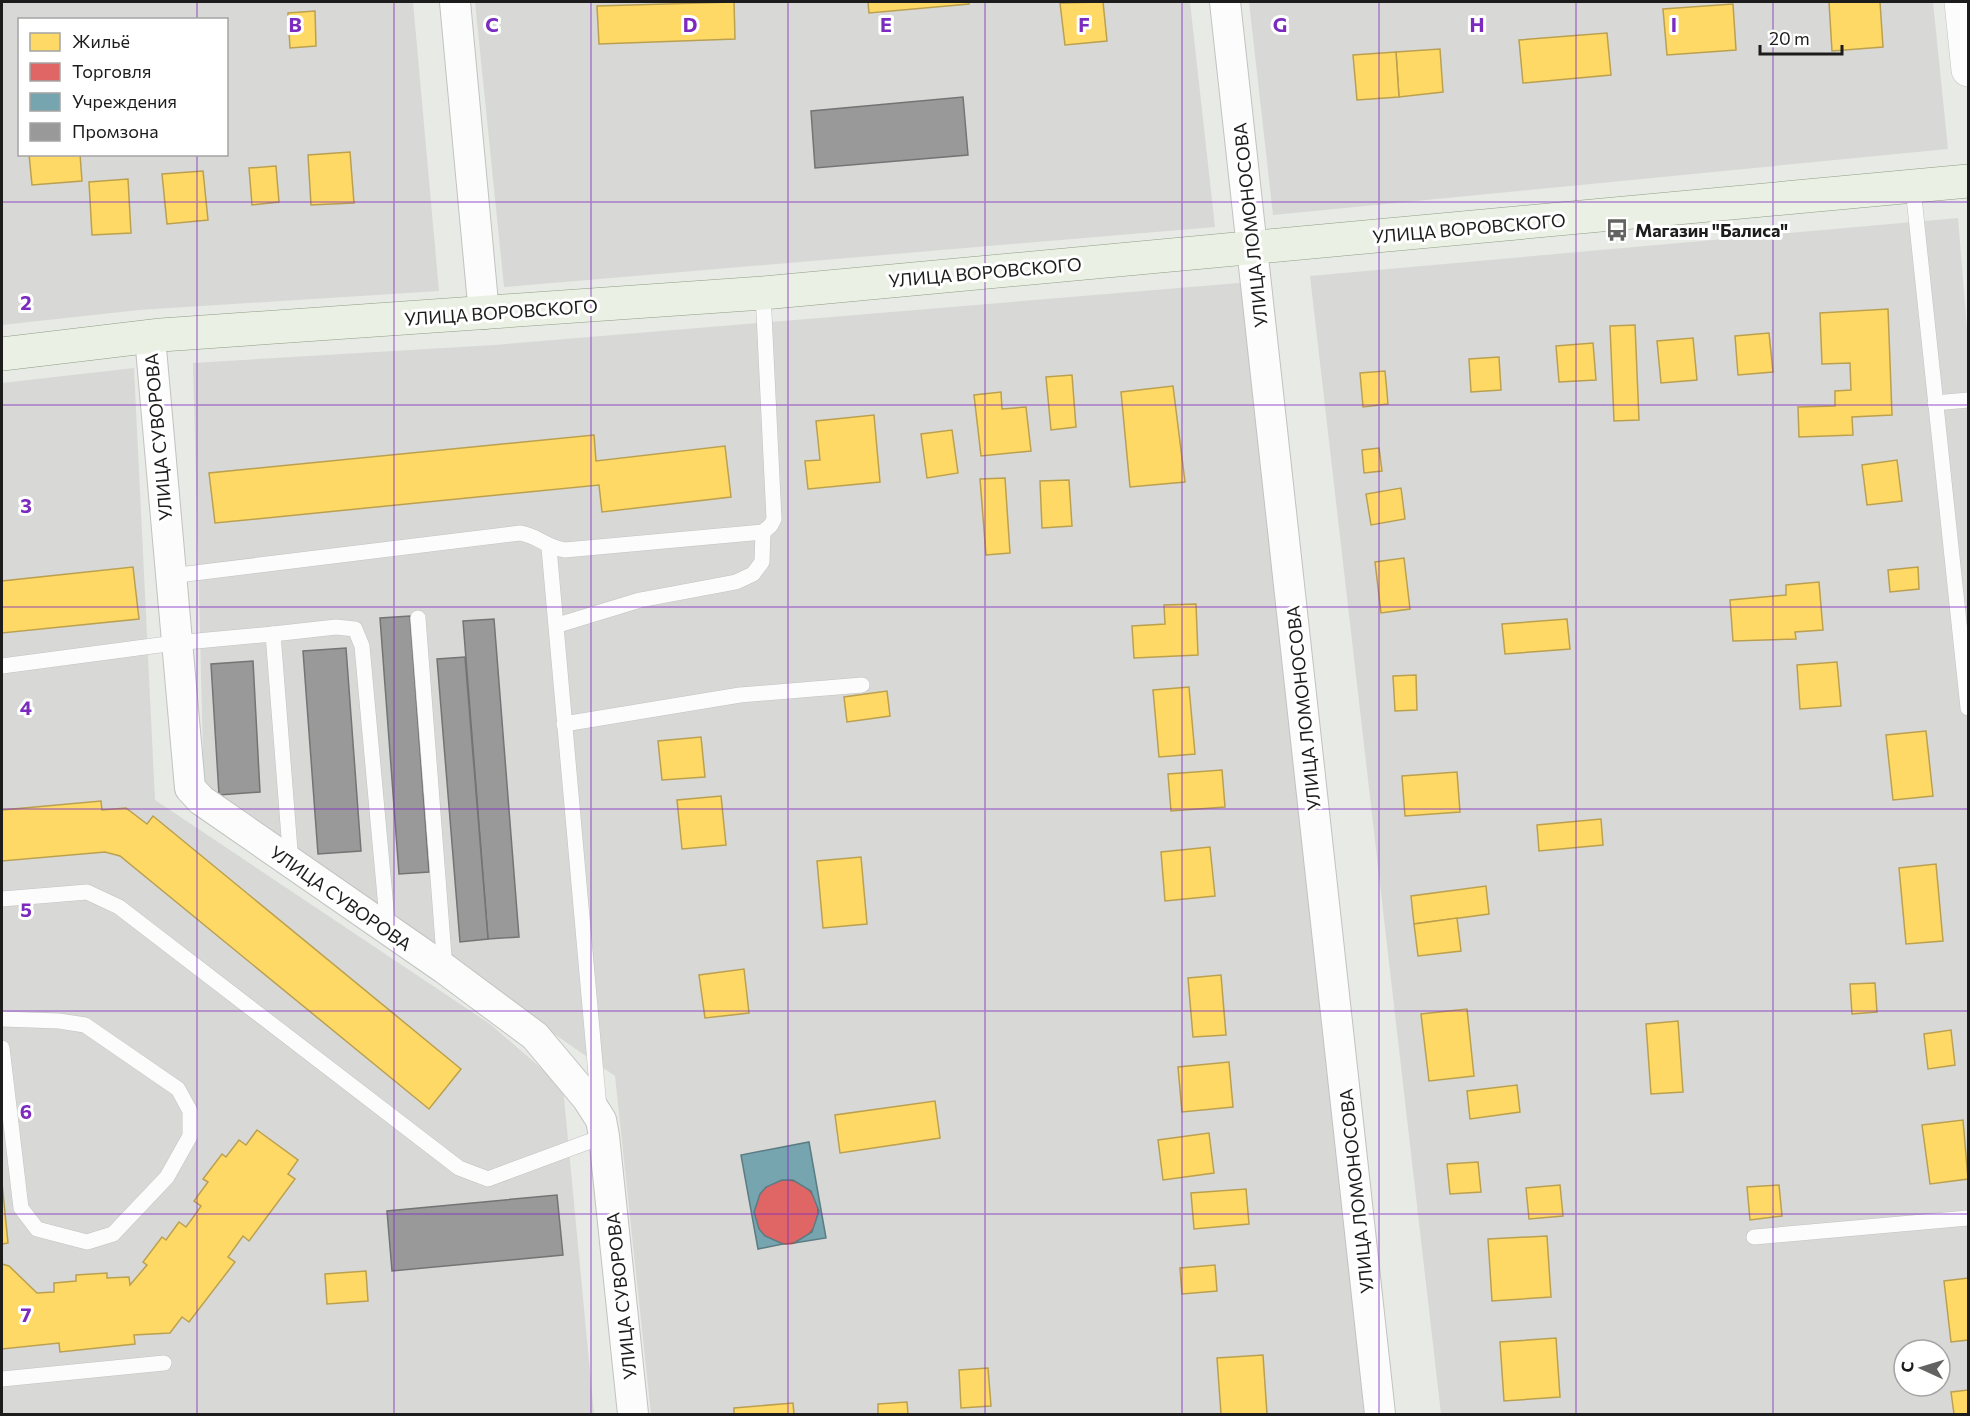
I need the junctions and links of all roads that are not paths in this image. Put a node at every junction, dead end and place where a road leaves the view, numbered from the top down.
1 (455, 2) edge
2 (1225, 2) edge
3 (1961, 2) edge
4 (1968, 70) edge
5 (1968, 181) edge
6 (1913, 188) junction
7 (1252, 248) junction
8 (763, 293) junction
9 (484, 314) junction
10 (150, 336) junction
11 (2, 354) edge
12 (1968, 400) edge
13 (1935, 403) junction
14 (763, 532) junction
15 (549, 548) junction
16 (170, 576) junction
17 (418, 618) dead end
18 (558, 625) junction
19 (273, 634) junction
20 (175, 643) junction
21 (2, 666) edge
22 (862, 685) dead end
23 (1968, 708) edge
24 (564, 724) junction
25 (291, 863) junction
26 (2, 899) edge
27 (388, 930) junction
28 (445, 969) junction
29 (2, 1019) edge
30 (2, 1048) edge
31 (602, 1128) junction
32 (1968, 1218) edge
33 (1754, 1238) dead end
34 (164, 1363) dead end
35 (2, 1379) edge
36 (633, 1414) edge
37 (1380, 1414) edge

1 - 9 street
2 - 7 street, УЛИЦА ЛОМОНОСОВА
3 - 4 street
5 - 6 main road, УЛИЦА ВОРОВСКОГО
6 - 7 main road, УЛИЦА ВОРОВСКОГО
6 - 13 lane
7 - 8 main road, УЛИЦА ВОРОВСКОГО
7 - 37 street, УЛИЦА ЛОМОНОСОВА
8 - 9 main road, УЛИЦА ВОРОВСКОГО
8 - 14 lane
9 - 10 main road, УЛИЦА ВОРОВСКОГО
10 - 11 main road, УЛИЦА ВОРОВСКОГО
10 - 16 street, УЛИЦА СУВОРОВА
12 - 13 lane
13 - 23 lane
14 - 15 lane
14 - 18 lane
15 - 16 lane
15 - 18 lane
16 - 20 street, УЛИЦА СУВОРОВА
17 - 28 lane
18 - 24 lane
19 - 20 lane
19 - 25 lane
19 - 27 lane
20 - 21 lane
20 - 25 street, УЛИЦА СУВОРОВА
22 - 24 lane
24 - 31 lane
25 - 27 street, УЛИЦА СУВОРОВА
26 - 31 lane
27 - 28 street, УЛИЦА СУВОРОВА
28 - 31 street, УЛИЦА СУВОРОВА
29 - 30 lane
31 - 36 street, УЛИЦА СУВОРОВА
32 - 33 lane
34 - 35 lane

